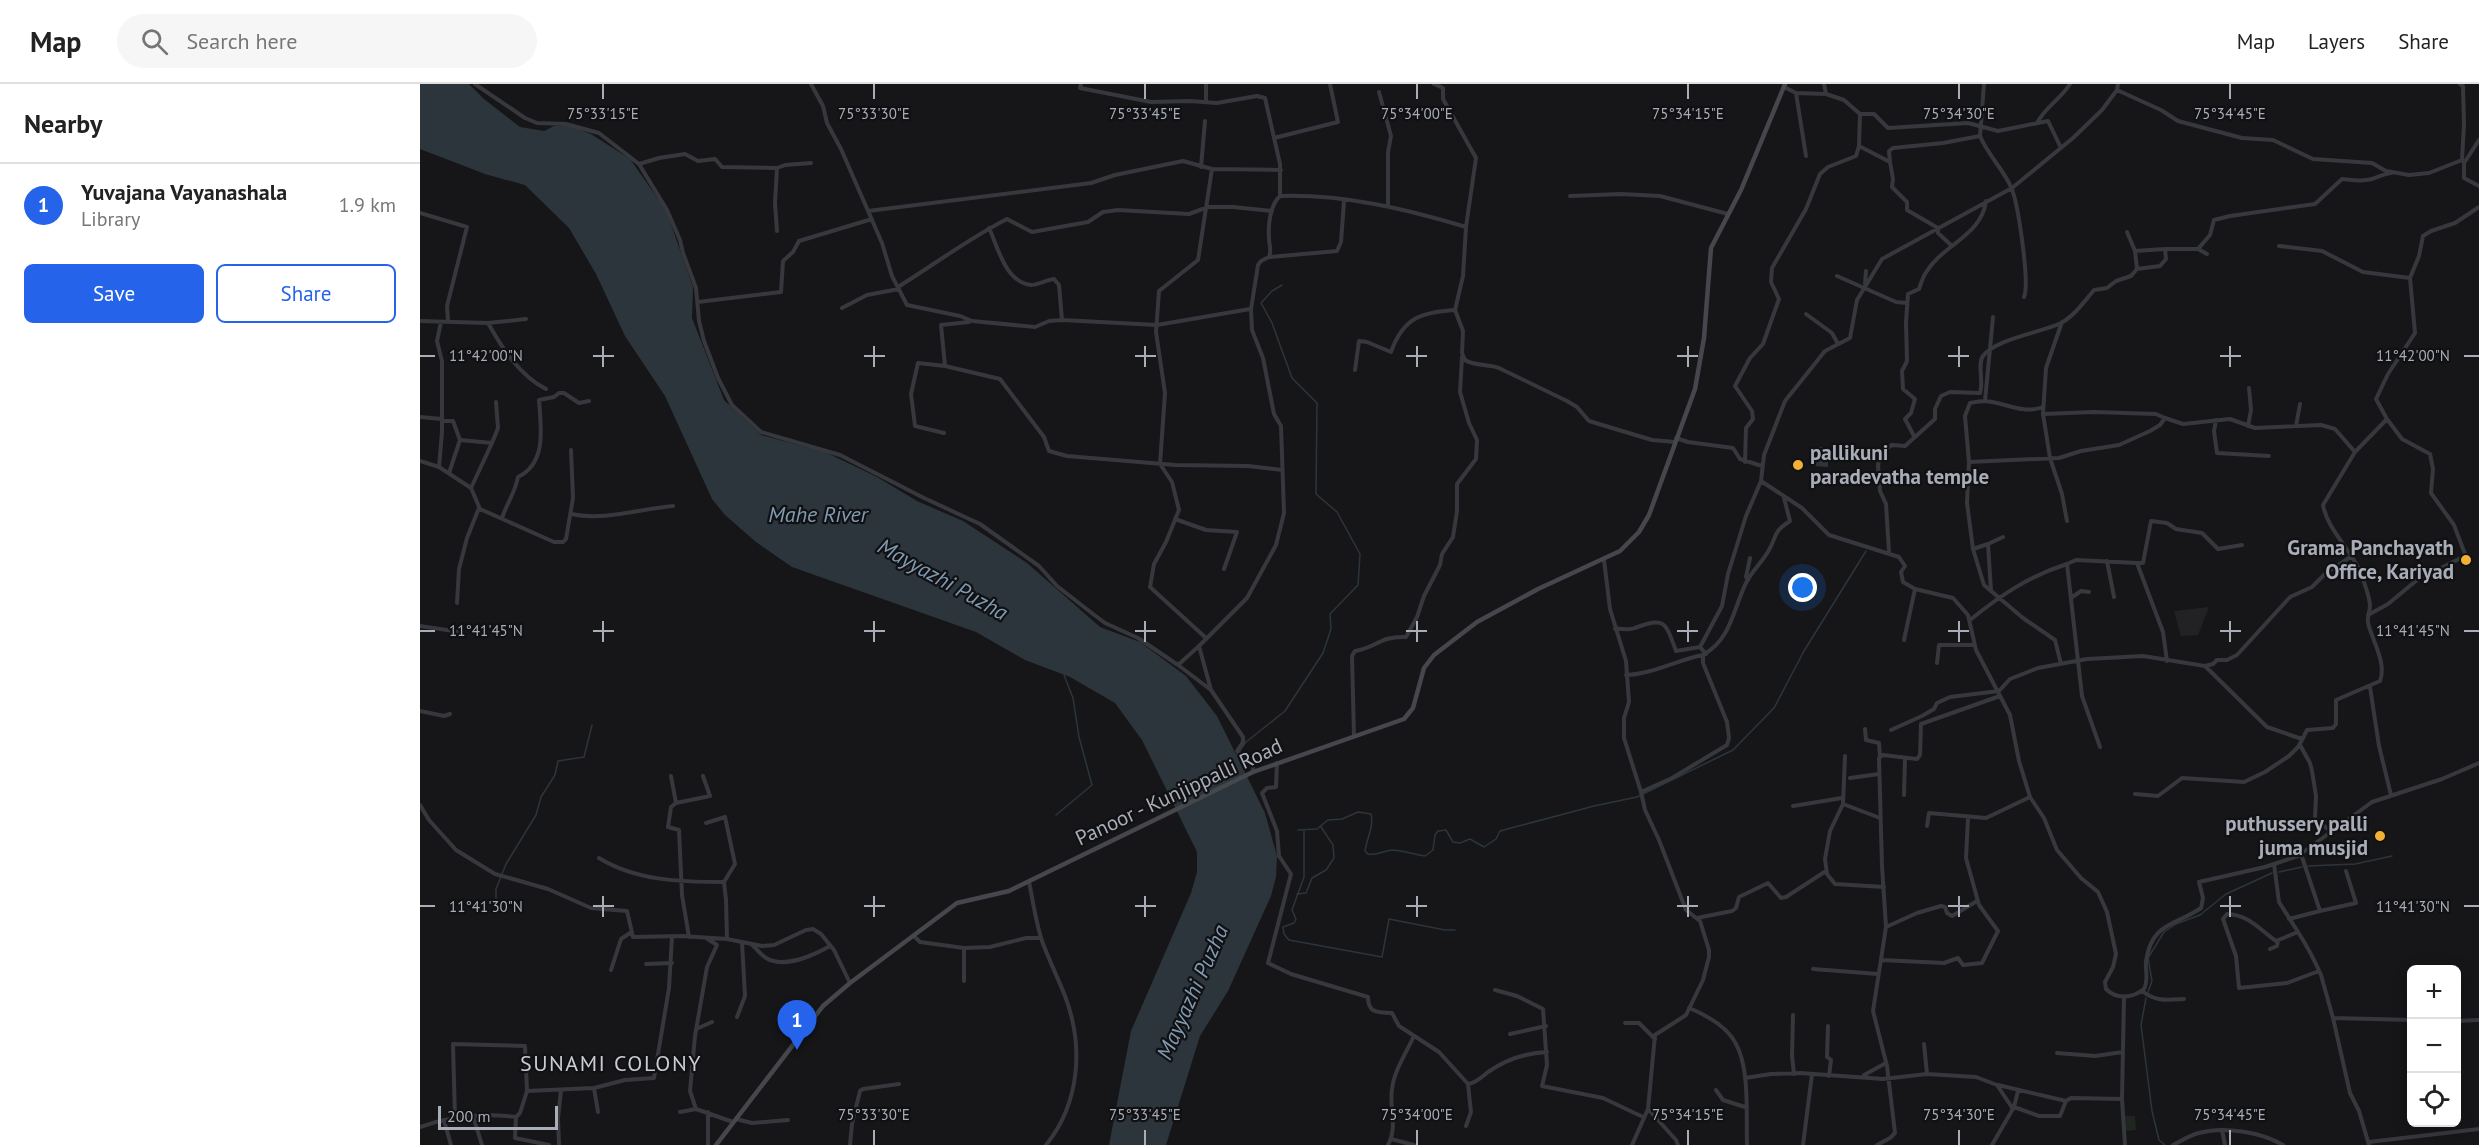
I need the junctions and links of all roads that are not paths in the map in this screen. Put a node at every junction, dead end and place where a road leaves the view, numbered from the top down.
1 (475, 84) edge
2 (811, 84) edge
3 (1081, 84) edge
4 (1206, 84) edge
5 (1330, 84) edge
6 (1434, 84) edge
7 (1824, 84) edge
8 (1984, 84) edge
9 (2070, 84) edge
10 (2118, 84) edge
11 (2460, 84) edge
12 (1784, 86) edge
13 (2117, 90) junction
14 (1379, 92) dead end
15 (1796, 93) junction
16 (1826, 94) junction
17 (1206, 102) junction
18 (1860, 114) junction
19 (1205, 121) dead end
20 (2037, 123) junction
21 (1982, 129) junction
22 (1980, 136) junction
23 (1274, 138) junction
24 (2479, 140) edge
25 (1860, 146) junction
26 (2061, 148) junction
27 (1806, 156) dead end
28 (2463, 161) junction
29 (1890, 162) junction
30 (811, 163) dead end
31 (639, 164) junction
32 (1201, 167) junction
33 (777, 168) junction
34 (1212, 169) junction
35 (1281, 170) junction
36 (2392, 172) junction
37 (2479, 186) edge
38 (2012, 188) junction
39 (1280, 196) junction
40 (1570, 196) dead end
41 (1344, 201) junction
42 (1986, 201) junction
43 (1388, 205) junction
44 (1208, 207) junction
45 (2479, 207) edge
46 (868, 211) junction
47 (1272, 211) junction
48 (420, 213) edge
49 (1728, 214) junction
50 (872, 219) junction
51 (1466, 227) junction
52 (989, 228) junction
53 (1938, 228) junction
54 (777, 231) dead end
55 (2127, 232) dead end
56 (1952, 246) junction
57 (2279, 246) dead end
58 (2165, 249) junction
59 (2198, 249) junction
60 (2135, 250) junction
61 (2207, 254) dead end
62 (1269, 257) junction
63 (2138, 269) junction
64 (1866, 271) dead end
65 (1837, 276) dead end
66 (2410, 278) junction
67 (1864, 287) junction
68 (899, 288) junction
69 (2024, 297) dead end
70 (698, 303) junction
71 (1907, 303) junction
72 (842, 308) dead end
73 (1251, 309) junction
74 (1455, 310) junction
75 (1806, 314) dead end
76 (1993, 317) dead end
77 (526, 319) dead end
78 (1062, 320) junction
79 (420, 321) edge
80 (972, 321) junction
81 (441, 322) junction
82 (448, 322) junction
83 (2062, 322) junction
84 (488, 323) junction
85 (1157, 325) junction
86 (1838, 344) junction
87 (1991, 350) junction
88 (1462, 357) junction
89 (945, 366) junction
90 (1355, 369) dead end
91 (2249, 388) dead end
92 (546, 389) dead end
93 (589, 401) dead end
94 (1986, 401) junction
95 (496, 402) dead end
96 (2300, 404) dead end
97 (2043, 407) junction
98 (2043, 414) junction
99 (420, 417) edge
100 (2165, 418) junction
101 (2387, 419) junction
102 (442, 420) junction
103 (2217, 420) junction
104 (2248, 426) junction
105 (2296, 426) junction
106 (944, 433) dead end
107 (1914, 436) junction
108 (460, 440) junction
109 (1676, 440) junction
110 (492, 443) junction
111 (571, 450) dead end
112 (2355, 452) junction
113 (2269, 456) dead end
114 (2050, 458) junction
115 (420, 461) edge
116 (1745, 462) junction
117 (1969, 462) junction
118 (1160, 464) junction
119 (1762, 466) junction
120 (439, 467) junction
121 (1282, 470) junction
122 (449, 473) junction
123 (1761, 481) junction
124 (471, 488) junction
125 (1784, 497) junction
126 (673, 506) dead end
127 (479, 508) junction
128 (571, 514) junction
129 (502, 519) junction
130 (1175, 519) junction
131 (2067, 521) dead end
132 (2003, 537) dead end
133 (1989, 544) junction
134 (2241, 545) dead end
135 (1973, 549) junction
136 (1889, 552) junction
137 (2352, 555) junction
138 (1750, 558) dead end
139 (1604, 560) junction
140 (2107, 561) junction
141 (2137, 563) junction
142 (2067, 564) junction
143 (1224, 569) dead end
144 (1748, 580) junction
145 (1915, 589) junction
146 (1991, 591) junction
147 (2089, 592) dead end
148 (1998, 597) junction
149 (2114, 597) dead end
150 (2071, 599) junction
151 (457, 603) dead end
152 (2368, 615) junction
153 (1970, 620) junction
154 (420, 626) edge
155 (1616, 629) junction
156 (460, 632) dead end
157 (1206, 638) junction
158 (1904, 640) dead end
159 (1974, 645) junction
160 (1199, 646) junction
161 (1700, 647) junction
162 (1705, 655) junction
163 (2167, 661) junction
164 (2079, 662) junction
165 (1937, 663) dead end
166 (2061, 664) junction
167 (1178, 665) junction
168 (2205, 666) junction
169 (1626, 675) junction
170 (2370, 687) junction
171 (1211, 690) junction
172 (2000, 694) junction
173 (420, 711) edge
174 (450, 714) dead end
175 (1864, 729) dead end
176 (1891, 730) dead end
177 (1354, 736) junction
178 (2303, 738) junction
179 (2300, 745) junction
180 (2100, 747) dead end
181 (1845, 756) dead end
182 (1880, 756) junction
183 (1905, 758) junction
184 (1277, 763) junction
185 (2479, 763) edge
186 (1253, 772) junction
187 (1879, 774) junction
188 (671, 776) dead end
189 (703, 776) dead end
190 (1850, 778) dead end
191 (1641, 794) junction
192 (2135, 794) dead end
193 (1904, 795) dead end
194 (2390, 795) junction
195 (2030, 797) junction
196 (1842, 798) junction
197 (676, 803) junction
198 (1843, 804) junction
199 (420, 805) edge
200 (1793, 806) dead end
201 (1880, 818) junction
202 (1968, 818) junction
203 (706, 823) dead end
204 (1927, 826) dead end
205 (2330, 831) junction
206 (2301, 854) junction
207 (599, 858) dead end
208 (2274, 864) junction
209 (1827, 871) junction
210 (2346, 871) dead end
211 (683, 881) junction
212 (724, 882) junction
213 (1029, 882) junction
214 (1884, 887) junction
215 (1977, 901) junction
216 (2320, 911) junction
217 (1697, 918) junction
218 (2289, 919) junction
219 (1886, 927) junction
220 (2298, 932) junction
221 (630, 933) junction
222 (672, 936) junction
223 (914, 936) junction
224 (689, 937) junction
225 (705, 938) junction
226 (1041, 938) junction
227 (727, 939) junction
228 (2278, 940) junction
229 (742, 942) junction
230 (750, 944) junction
231 (830, 946) junction
232 (964, 948) junction
233 (2270, 949) dead end
234 (1880, 960) junction
235 (672, 963) junction
236 (646, 964) dead end
237 (1813, 969) dead end
238 (611, 970) dead end
239 (2319, 971) junction
240 (1878, 974) junction
241 (964, 981) dead end
242 (850, 983) junction
243 (1495, 990) dead end
244 (2142, 991) junction
245 (2124, 997) junction
246 (2184, 999) dead end
247 (1689, 1008) junction
248 (1793, 1015) dead end
249 (737, 1017) dead end
250 (2334, 1018) junction
251 (2407, 1020) edge
252 (2461, 1020) edge
253 (2479, 1020) edge
254 (712, 1022) dead end
255 (1625, 1023) dead end
256 (1546, 1026) junction
257 (1828, 1026) dead end
258 (696, 1030) junction
259 (1510, 1034) dead end
260 (1414, 1036) junction
261 (1655, 1039) junction
262 (1924, 1044) dead end
263 (1547, 1052) junction
264 (2123, 1052) junction
265 (2057, 1053) dead end
266 (1886, 1063) junction
267 (1794, 1074) junction
268 (1812, 1074) junction
269 (1927, 1074) junction
270 (1829, 1076) junction
271 (1745, 1078) junction
272 (1868, 1079) junction
273 (1889, 1079) junction
274 (899, 1084) dead end
275 (1468, 1084) junction
276 (1997, 1085) junction
277 (594, 1088) junction
278 (561, 1090) junction
279 (1716, 1090) dead end
280 (527, 1091) junction
281 (2018, 1091) junction
282 (2122, 1099) junction
283 (2066, 1101) junction
284 (1745, 1107) junction
285 (1648, 1108) junction
286 (2013, 1108) junction
287 (696, 1109) junction
288 (598, 1112) dead end
289 (680, 1112) dead end
290 (708, 1112) junction
291 (473, 1116) junction
292 (516, 1117) junction
293 (1643, 1117) junction
294 (455, 1118) junction
295 (444, 1120) junction
296 (788, 1120) dead end
297 (734, 1121) junction
298 (1466, 1126) dead end
299 (420, 1127) edge
300 (2479, 1129) edge
301 (2222, 1130) junction
302 (1391, 1139) junction
303 (2369, 1143) edge
304 (452, 1145) edge
305 (482, 1145) edge
306 (549, 1145) edge
307 (558, 1145) edge
308 (708, 1145) edge
309 (716, 1145) edge
310 (850, 1145) edge
311 (1046, 1145) edge
312 (1388, 1145) edge
313 (1414, 1145) edge
314 (1632, 1145) edge
315 (1678, 1145) edge
316 (1748, 1145) edge
317 (1803, 1145) edge
318 (1877, 1145) edge
319 (1992, 1145) edge
320 (2125, 1145) edge
321 (2173, 1145) edge
322 (2224, 1145) edge
323 (2283, 1145) edge

1 - 31 street
2 - 46 street
3 - 17 street
4 - 17 street
5 - 23 street
6 - 51 street
7 - 16 street
8 - 21 street
9 - 20 street
10 - 13 street
11 - 28 street
12 - 15 street
12 - 49 main road, Panoor - Kunjippalli Road
13 - 26 street
13 - 36 street
14 - 43 street
15 - 16 street
15 - 27 street
16 - 18 street
17 - 23 street
18 - 21 street
18 - 25 street
19 - 32 street
20 - 21 street
20 - 26 street
21 - 22 street
22 - 29 street
22 - 38 street
23 - 35 street
24 - 28 street
25 - 29 street
25 - 116 street
26 - 38 street
28 - 36 street
28 - 37 street
29 - 53 street
30 - 33 street
31 - 33 street
31 - 70 street
32 - 34 street
32 - 46 street
33 - 54 street
34 - 35 street
34 - 44 street
35 - 39 street
36 - 59 street
38 - 42 street
38 - 69 street
39 - 41 street
39 - 47 street
40 - 49 street
41 - 43 street
41 - 62 street
42 - 53 street
42 - 56 street
43 - 51 street
44 - 47 street
44 - 52 street
44 - 85 street
45 - 66 street
46 - 50 street
47 - 62 street
48 - 82 street
49 - 109 main road, Panoor - Kunjippalli Road
50 - 68 street
50 - 70 street
51 - 74 street
52 - 68 street
52 - 78 street
53 - 56 street
53 - 67 street
55 - 60 street
56 - 71 street
57 - 66 street
58 - 59 street
58 - 60 street
58 - 63 street
59 - 61 street
60 - 63 street
62 - 73 street
63 - 83 street
64 - 67 street
65 - 67 street
66 - 101 street
67 - 71 street
67 - 86 street
68 - 72 street
68 - 80 street
70 - 167 street
71 - 107 street
73 - 85 street
73 - 121 street
74 - 88 street
74 - 90 street
75 - 86 street
76 - 87 street
77 - 84 street
78 - 80 street
78 - 85 street
79 - 81 street
80 - 89 street
81 - 82 street
81 - 102 street
82 - 84 street
83 - 87 street
83 - 97 street
84 - 92 street
85 - 118 street
86 - 119 street
87 - 94 street
87 - 107 street
88 - 109 street
88 - 177 street
89 - 106 street
89 - 118 street
91 - 104 street
93 - 129 street
94 - 97 street
94 - 117 street
95 - 110 street
96 - 105 street
97 - 98 street
98 - 100 street
98 - 114 street
99 - 102 street
100 - 103 street
100 - 114 street
101 - 112 street
101 - 152 street
102 - 108 street
102 - 120 street
103 - 104 street
103 - 113 street
104 - 105 street
105 - 112 street
107 - 136 street
108 - 110 street
108 - 122 street
109 - 116 street
109 - 139 main road, Panoor - Kunjippalli Road
110 - 124 street
111 - 128 street
112 - 137 street
114 - 117 street
114 - 131 street
115 - 120 street
116 - 119 street
117 - 135 street
118 - 121 street
118 - 130 street
119 - 123 street
120 - 122 street
121 - 157 street
122 - 124 street
123 - 125 street
123 - 161 street
124 - 127 street
125 - 136 street
125 - 144 street
126 - 128 street
127 - 129 street
127 - 151 street
128 - 129 street
130 - 143 street
130 - 157 street
132 - 133 street
133 - 135 street
133 - 146 street
134 - 141 street
135 - 146 street
136 - 145 street
137 - 152 street
137 - 168 street
138 - 144 street
139 - 155 street
139 - 177 main road, Panoor - Kunjippalli Road
140 - 141 street
140 - 142 street
140 - 149 street
141 - 163 street
142 - 148 street
142 - 150 street
144 - 162 street
145 - 153 street
145 - 158 street
146 - 148 street
147 - 150 street
148 - 153 street
148 - 166 street
150 - 164 street
152 - 170 street
153 - 159 street
154 - 156 street
155 - 161 street
155 - 169 street
157 - 160 street
159 - 165 street
159 - 172 street
160 - 167 street
160 - 171 street
161 - 162 street
162 - 169 street
162 - 191 street
163 - 164 street
163 - 168 street
164 - 166 street
164 - 180 street
166 - 172 street
167 - 171 street
168 - 178 street
169 - 191 street
170 - 178 street
170 - 194 street
171 - 186 street
172 - 176 street
172 - 183 street
172 - 195 street
173 - 174 street
175 - 182 street
177 - 184 main road, Panoor - Kunjippalli Road
178 - 179 street
179 - 192 street
179 - 205 street
181 - 196 street
182 - 183 street
182 - 187 street
183 - 193 street
184 - 186 main road, Panoor - Kunjippalli Road
184 - 260 street
185 - 194 street
186 - 213 main road, Panoor - Kunjippalli Road
187 - 190 street
187 - 201 street
188 - 197 street
189 - 197 street
191 - 217 street
194 - 205 street
195 - 202 street
195 - 245 street
196 - 198 street
196 - 200 street
197 - 211 street
198 - 201 street
198 - 209 street
199 - 221 street
201 - 214 street
202 - 204 street
202 - 215 street
203 - 212 street
205 - 206 street
206 - 208 street
206 - 216 street
207 - 211 street
208 - 218 street
208 - 244 street
209 - 214 street
209 - 217 street
210 - 216 street
211 - 212 street
211 - 224 street
212 - 227 street
213 - 223 main road, Panoor - Kunjippalli Road
213 - 226 street
214 - 219 street
215 - 219 street
215 - 234 street
216 - 218 street
217 - 247 street
218 - 220 street
219 - 234 street
220 - 228 street
220 - 239 street
221 - 222 street
221 - 238 street
222 - 224 street
222 - 235 street
223 - 232 street
223 - 242 main road, Panoor - Kunjippalli Road
224 - 225 street
225 - 227 street
225 - 258 street
226 - 232 street
226 - 311 street
227 - 229 street
228 - 233 street
228 - 239 street
229 - 230 street
229 - 249 street
230 - 231 street
230 - 231 street
231 - 242 street
232 - 241 street
234 - 240 street
235 - 236 street
235 - 277 street
237 - 240 street
239 - 250 street
240 - 266 street
242 - 297 main road, Panoor - Kunjippalli Road
243 - 256 street
244 - 245 street
244 - 246 street
245 - 264 street
247 - 261 street
247 - 271 street
248 - 267 street
250 - 251 street
250 - 303 street
252 - 253 street
254 - 258 street
255 - 261 street
256 - 259 street
256 - 263 street
257 - 270 street
258 - 287 street
260 - 275 street
260 - 302 street
261 - 285 street
262 - 269 street
263 - 275 street
263 - 293 street
264 - 265 street
264 - 282 street
266 - 272 street
266 - 273 street
267 - 268 street
267 - 271 street
268 - 270 street
268 - 317 street
269 - 273 street
269 - 276 street
270 - 272 street
271 - 284 street
272 - 273 street
273 - 318 street
274 - 310 street
275 - 298 street
276 - 281 street
276 - 286 street
277 - 278 street
277 - 288 street
278 - 280 street
278 - 307 street
279 - 284 street
280 - 292 street
280 - 294 street
281 - 283 street
281 - 286 street
282 - 283 street
282 - 320 street
283 - 286 street
284 - 316 street
285 - 293 street
285 - 315 street
286 - 319 street
287 - 289 street
287 - 290 street
290 - 297 street
290 - 308 street
291 - 292 street
291 - 294 street
291 - 305 street
292 - 306 street
293 - 314 street
294 - 295 street
295 - 299 street
295 - 304 street
296 - 297 street
297 - 309 main road, Panoor - Kunjippalli Road
300 - 303 street
301 - 321 street
301 - 322 street
301 - 323 street
302 - 312 street
302 - 313 street

